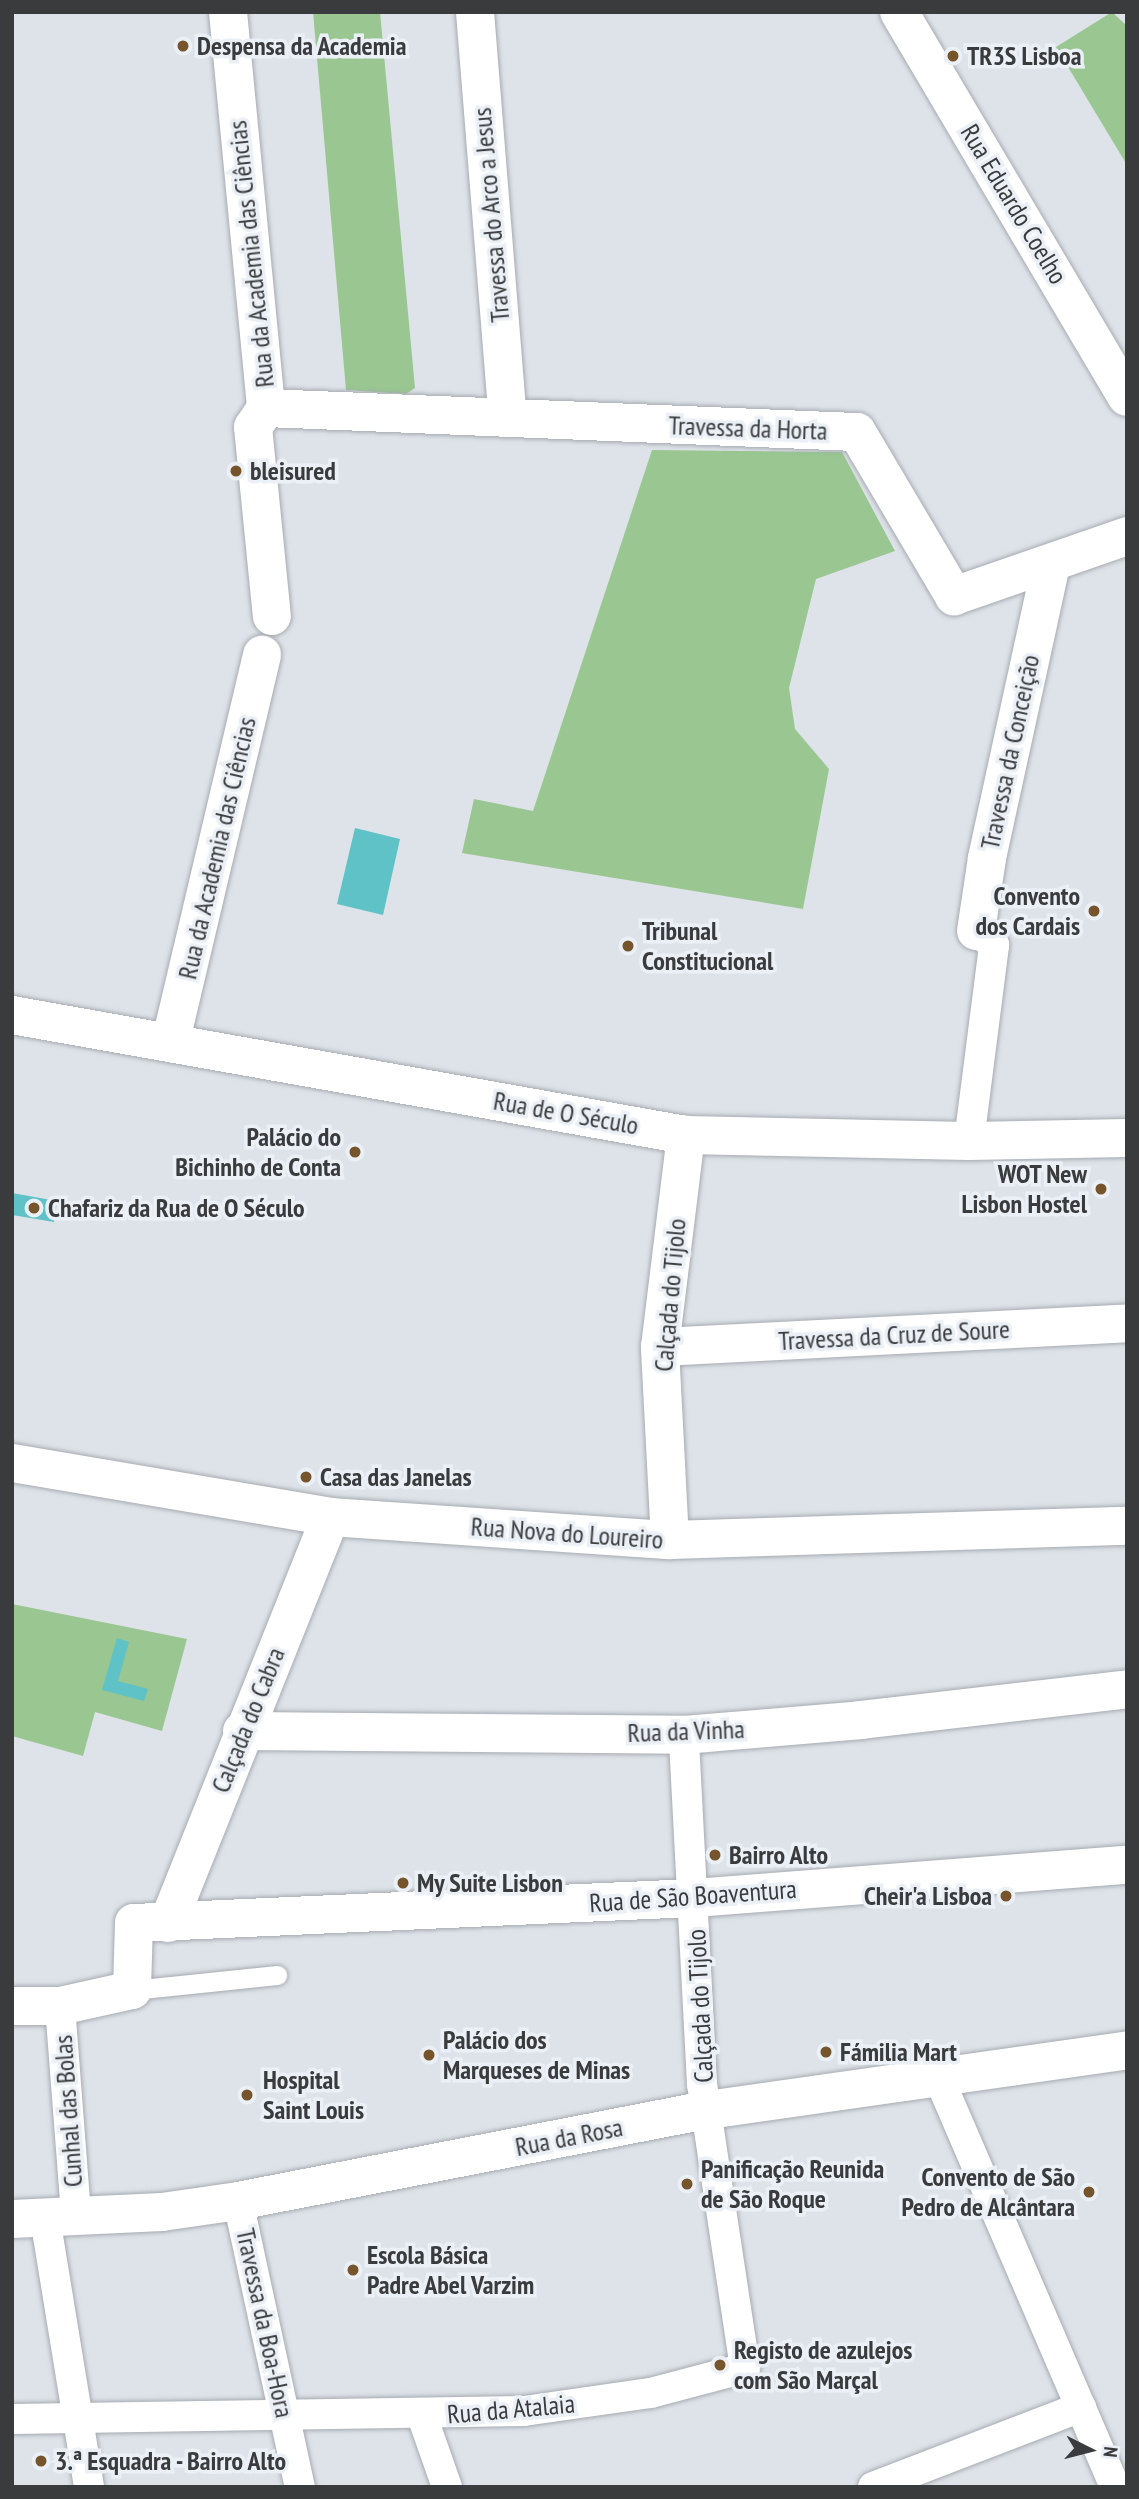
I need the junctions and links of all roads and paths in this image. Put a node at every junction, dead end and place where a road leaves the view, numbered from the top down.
1 (228, 12) edge
2 (475, 12) edge
3 (899, 12) edge
4 (1127, 397) edge
5 (266, 408) junction
6 (508, 418) junction
7 (1127, 536) edge
8 (1051, 564) junction
9 (272, 616) dead end
10 (262, 655) dead end
11 (976, 931) joint
12 (12, 1015) edge
13 (172, 1040) junction
14 (686, 1135) junction
15 (1127, 1138) edge
16 (970, 1141) junction
17 (1127, 1324) edge
18 (660, 1347) junction
19 (12, 1463) edge
20 (330, 1517) junction
21 (1127, 1526) edge
22 (670, 1540) junction
23 (1127, 1689) edge
24 (242, 1731) junction
25 (684, 1735) junction
26 (1127, 1865) edge
27 (694, 1898) junction
28 (151, 1923) junction
29 (277, 1975) dead end
30 (132, 1990) junction
31 (12, 2006) edge
32 (60, 2006) junction
33 (1127, 2050) edge
34 (938, 2076) junction
35 (708, 2110) junction
36 (238, 2201) junction
37 (44, 2218) edge
38 (1081, 2407) junction
39 (285, 2416) junction
40 (422, 2416) junction
41 (76, 2417) junction
42 (12, 2418) edge
43 (89, 2487) edge
44 (300, 2487) edge
45 (447, 2487) edge
46 (873, 2487) edge
47 (1115, 2487) edge

1 - 5 street, Rua da Academia das Ciências
2 - 6 street, Travessa do Arco a Jesus
3 - 4 street, Rua Eduardo Coelho
5 - 6 street, Travessa da Horta
5 - 9 street, Rua da Academia das Ciências
6 - 8 street, Travessa da Horta
7 - 8 street, Travessa da Horta
8 - 11 street, Travessa da Conceição
10 - 13 street, Rua da Academia das Ciências
11 - 16 street, Travessa da Conceição
12 - 13 street, Rua de O Século
13 - 14 street, Rua de O Século
14 - 16 street, Rua de O Século
14 - 18 street, Calçada do Tijolo
15 - 16 street, Rua de O Século
17 - 18 street, Travessa da Cruz de Soure
18 - 22 street, Calçada do Tijolo
19 - 20 street, Rua Nova do Loureiro
20 - 22 street, Rua Nova do Loureiro
20 - 24 street, Calçada do Cabra
21 - 22 street, Rua Nova do Loureiro
23 - 25 street, Rua da Vinha
24 - 25 street, Rua da Vinha
24 - 28 street, Calçada do Cabra
25 - 27 street, Calçada do Tijolo
26 - 27 street, Rua de São Boaventura
27 - 28 street, Rua de São Boaventura
27 - 35 street, Calçada do Tijolo
28 - 30 street, Calçada do Cabra
29 - 30 lane
30 - 32 street
31 - 32 street
32 - 37 street, Cunhal das Bolas
33 - 34 street, Rua da Rosa
34 - 35 street, Rua da Rosa
34 - 38 street
35 - 36 street, Rua da Rosa
35 - 40 street, Rua da Atalaia
36 - 37 street, Rua da Rosa
36 - 39 street, Travessa da Boa-Hora
37 - 41 street, Cunhal das Bolas
38 - 46 street
38 - 47 street
39 - 40 street, Rua da Atalaia
39 - 41 street, Rua da Atalaia
39 - 44 street, Travessa da Boa-Hora
40 - 45 street
41 - 42 street, Rua da Atalaia
41 - 43 street, Cunhal das Bolas

